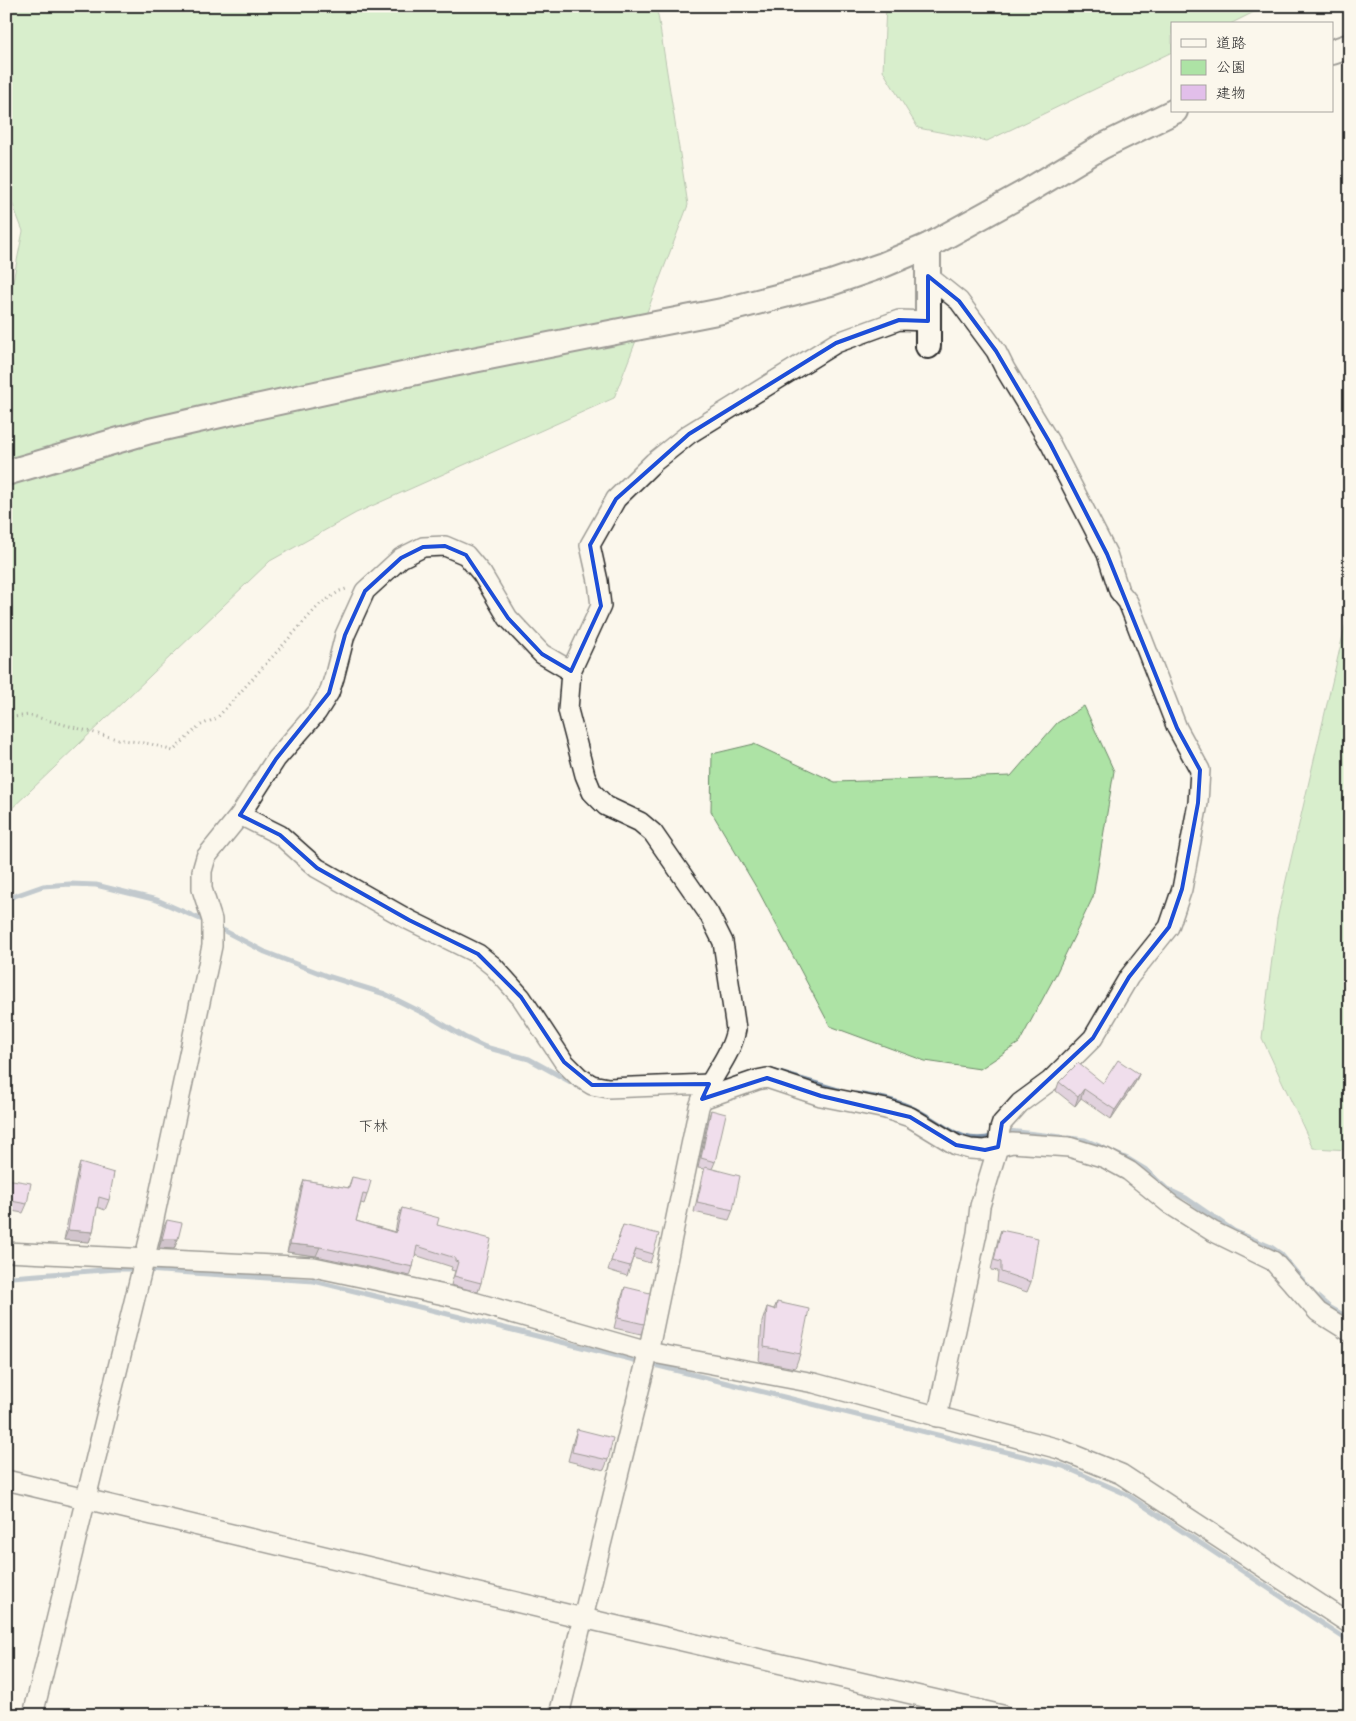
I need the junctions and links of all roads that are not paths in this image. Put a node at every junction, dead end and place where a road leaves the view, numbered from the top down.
1 (1350, 46) edge
2 (1334, 51) edge
3 (1173, 112) edge
4 (928, 246) junction
5 (928, 276) junction
6 (928, 321) junction
7 (928, 346) dead end
8 (6, 473) edge
9 (571, 671) junction
10 (240, 815) junction
11 (705, 1092) junction
12 (999, 1138) junction
13 (6, 1252) edge
14 (143, 1266) junction
15 (1350, 1332) edge
16 (646, 1360) junction
17 (937, 1418) junction
18 (6, 1480) edge
19 (85, 1500) junction
20 (582, 1618) junction
21 (1350, 1624) edge
22 (33, 1715) edge
23 (559, 1715) edge
24 (1002, 1715) edge

1 - 2 street
3 - 4 street
4 - 5 street
4 - 8 street
5 - 6 street
5 - 12 street
6 - 7 street
6 - 9 street
9 - 10 street
9 - 11 street
10 - 11 street
10 - 14 street
11 - 12 street
11 - 16 street
12 - 15 street
12 - 17 street
13 - 14 street
14 - 16 street
14 - 19 street
16 - 17 street
16 - 20 street
17 - 21 street
18 - 19 street
19 - 20 street
19 - 22 street
20 - 23 street
20 - 24 street

